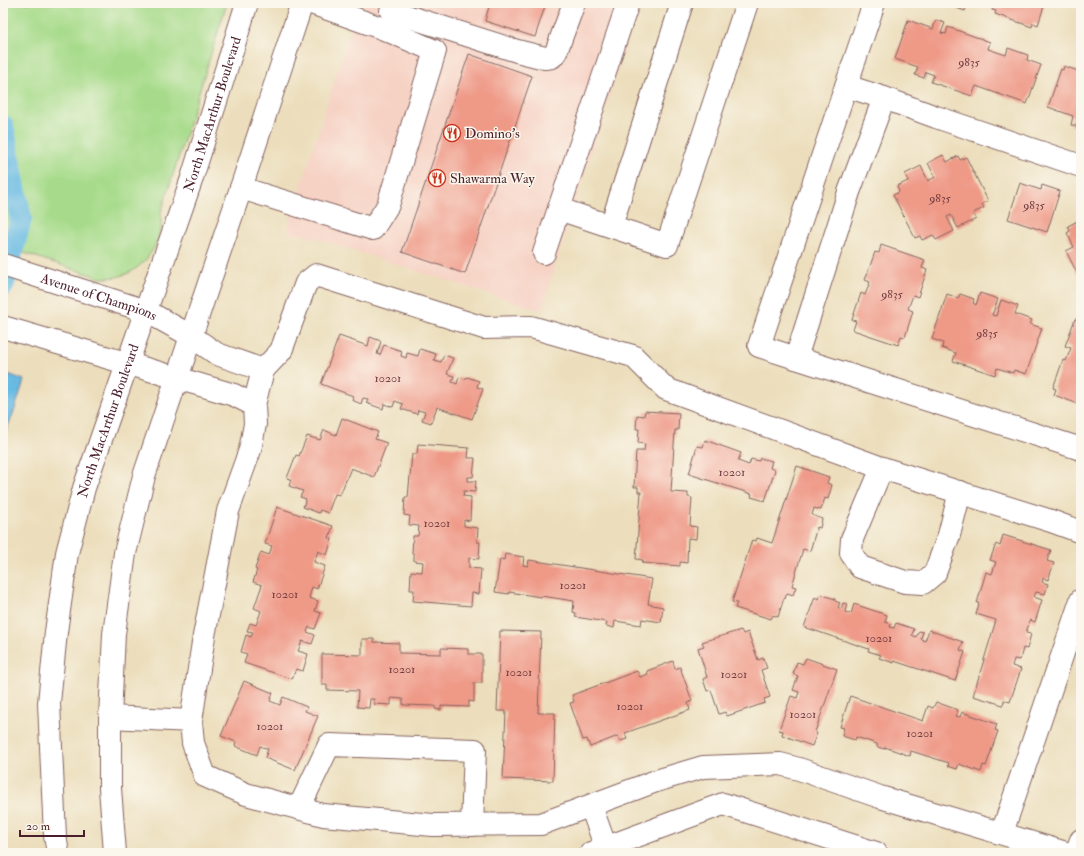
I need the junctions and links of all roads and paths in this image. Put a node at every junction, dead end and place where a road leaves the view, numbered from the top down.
1 (247, 3) edge
2 (302, 3) edge
3 (311, 3) edge
4 (574, 3) edge
5 (628, 3) edge
6 (682, 3) edge
7 (747, 3) edge
8 (874, 3) edge
9 (391, 11) dead end
10 (846, 86) junction
11 (884, 98) junction
12 (1081, 166) edge
13 (241, 188) junction
14 (559, 209) junction
15 (611, 226) junction
16 (544, 253) dead end
17 (3, 265) edge
18 (146, 311) junction
19 (3, 327) edge
20 (191, 336) junction
21 (796, 358) junction
22 (128, 363) junction
23 (263, 370) junction
24 (178, 378) junction
25 (254, 405) junction
26 (1081, 449) edge
27 (882, 468) junction
28 (960, 492) junction
29 (1081, 532) edge
30 (1081, 600) edge
31 (110, 717) junction
32 (191, 721) junction
33 (591, 806) junction
34 (299, 808) junction
35 (472, 825) junction
36 (1002, 833) junction
37 (1081, 840) edge
38 (599, 851) edge
39 (58, 853) edge
40 (115, 853) edge
41 (876, 853) edge
42 (1066, 853) edge
43 (1076, 853) edge

1 - 18 main road, North MacArthur Boulevard
2 - 13 main road
3 - 13 main road
4 - 9 main road
5 - 14 main road
6 - 15 main road
7 - 15 main road
8 - 10 main road
10 - 11 main road
10 - 21 main road
11 - 12 main road
11 - 21 main road
13 - 20 main road
14 - 15 main road
14 - 16 main road
17 - 18 main road, Avenue of Champions
18 - 20 main road, Avenue of Champions
18 - 22 main road, North MacArthur Boulevard
19 - 22 main road
20 - 23 main road, Avenue of Champions
20 - 24 main road
21 - 26 main road
22 - 24 main road
22 - 39 main road, North MacArthur Boulevard
23 - 25 main road
23 - 27 main road
24 - 25 main road
24 - 31 main road
25 - 32 main road
27 - 28 main road
27 - 28 main road
28 - 29 main road
30 - 36 main road
31 - 32 main road
31 - 40 main road
32 - 34 main road
33 - 35 main road
33 - 36 main road
33 - 38 main road
34 - 35 main road
34 - 35 main road
36 - 42 main road
37 - 43 main road
38 - 41 main road

